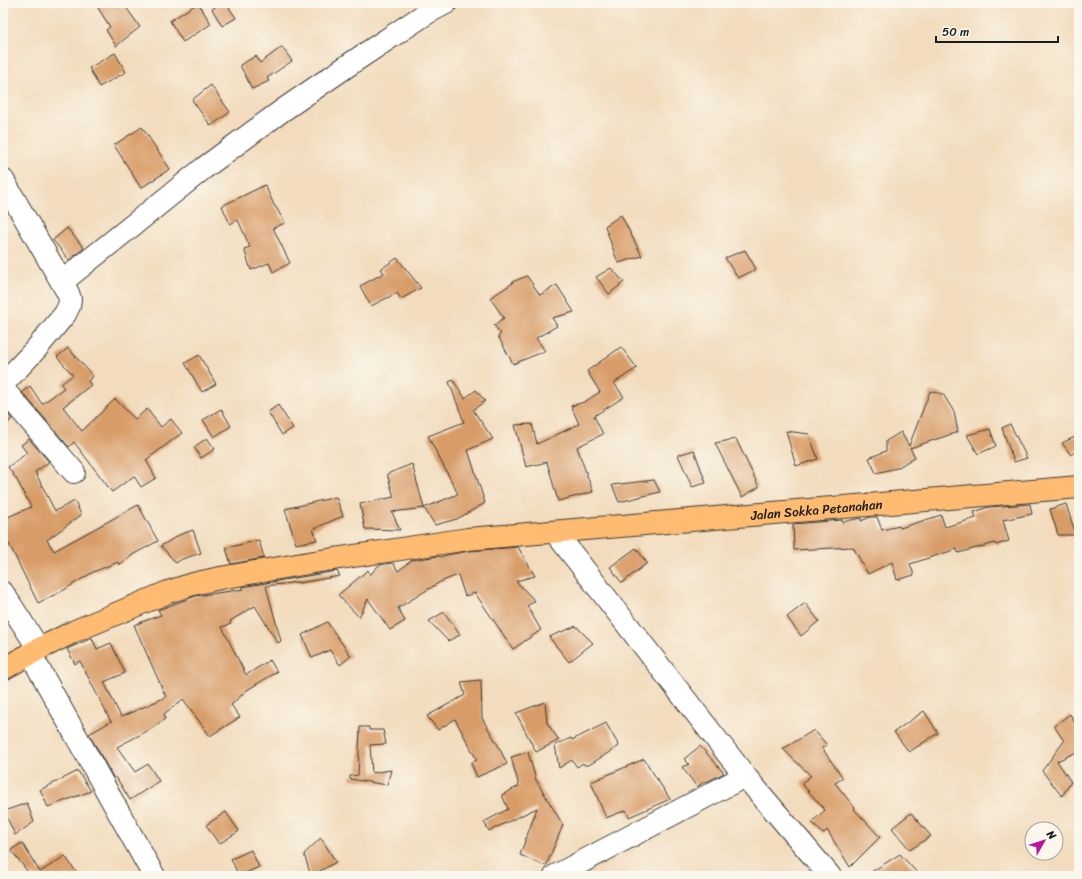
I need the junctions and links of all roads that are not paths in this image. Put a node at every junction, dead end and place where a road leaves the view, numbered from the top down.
1 (446, 3) edge
2 (3, 180) edge
3 (62, 282) junction
4 (3, 384) edge
5 (3, 389) edge
6 (74, 472) dead end
7 (1079, 487) edge
8 (555, 532) junction
9 (3, 593) edge
10 (35, 651) junction
11 (3, 669) edge
12 (745, 776) junction
13 (154, 876) edge
14 (555, 876) edge
15 (830, 876) edge

1 - 3 street
2 - 3 street
3 - 4 street
5 - 6 street
7 - 8 main road, Jalan Sokka Petanahan
8 - 10 main road, Jalan Sokka Petanahan
8 - 12 street
9 - 10 street
10 - 11 main road, Jalan Sokka Petanahan
10 - 13 street
12 - 14 street
12 - 15 street

